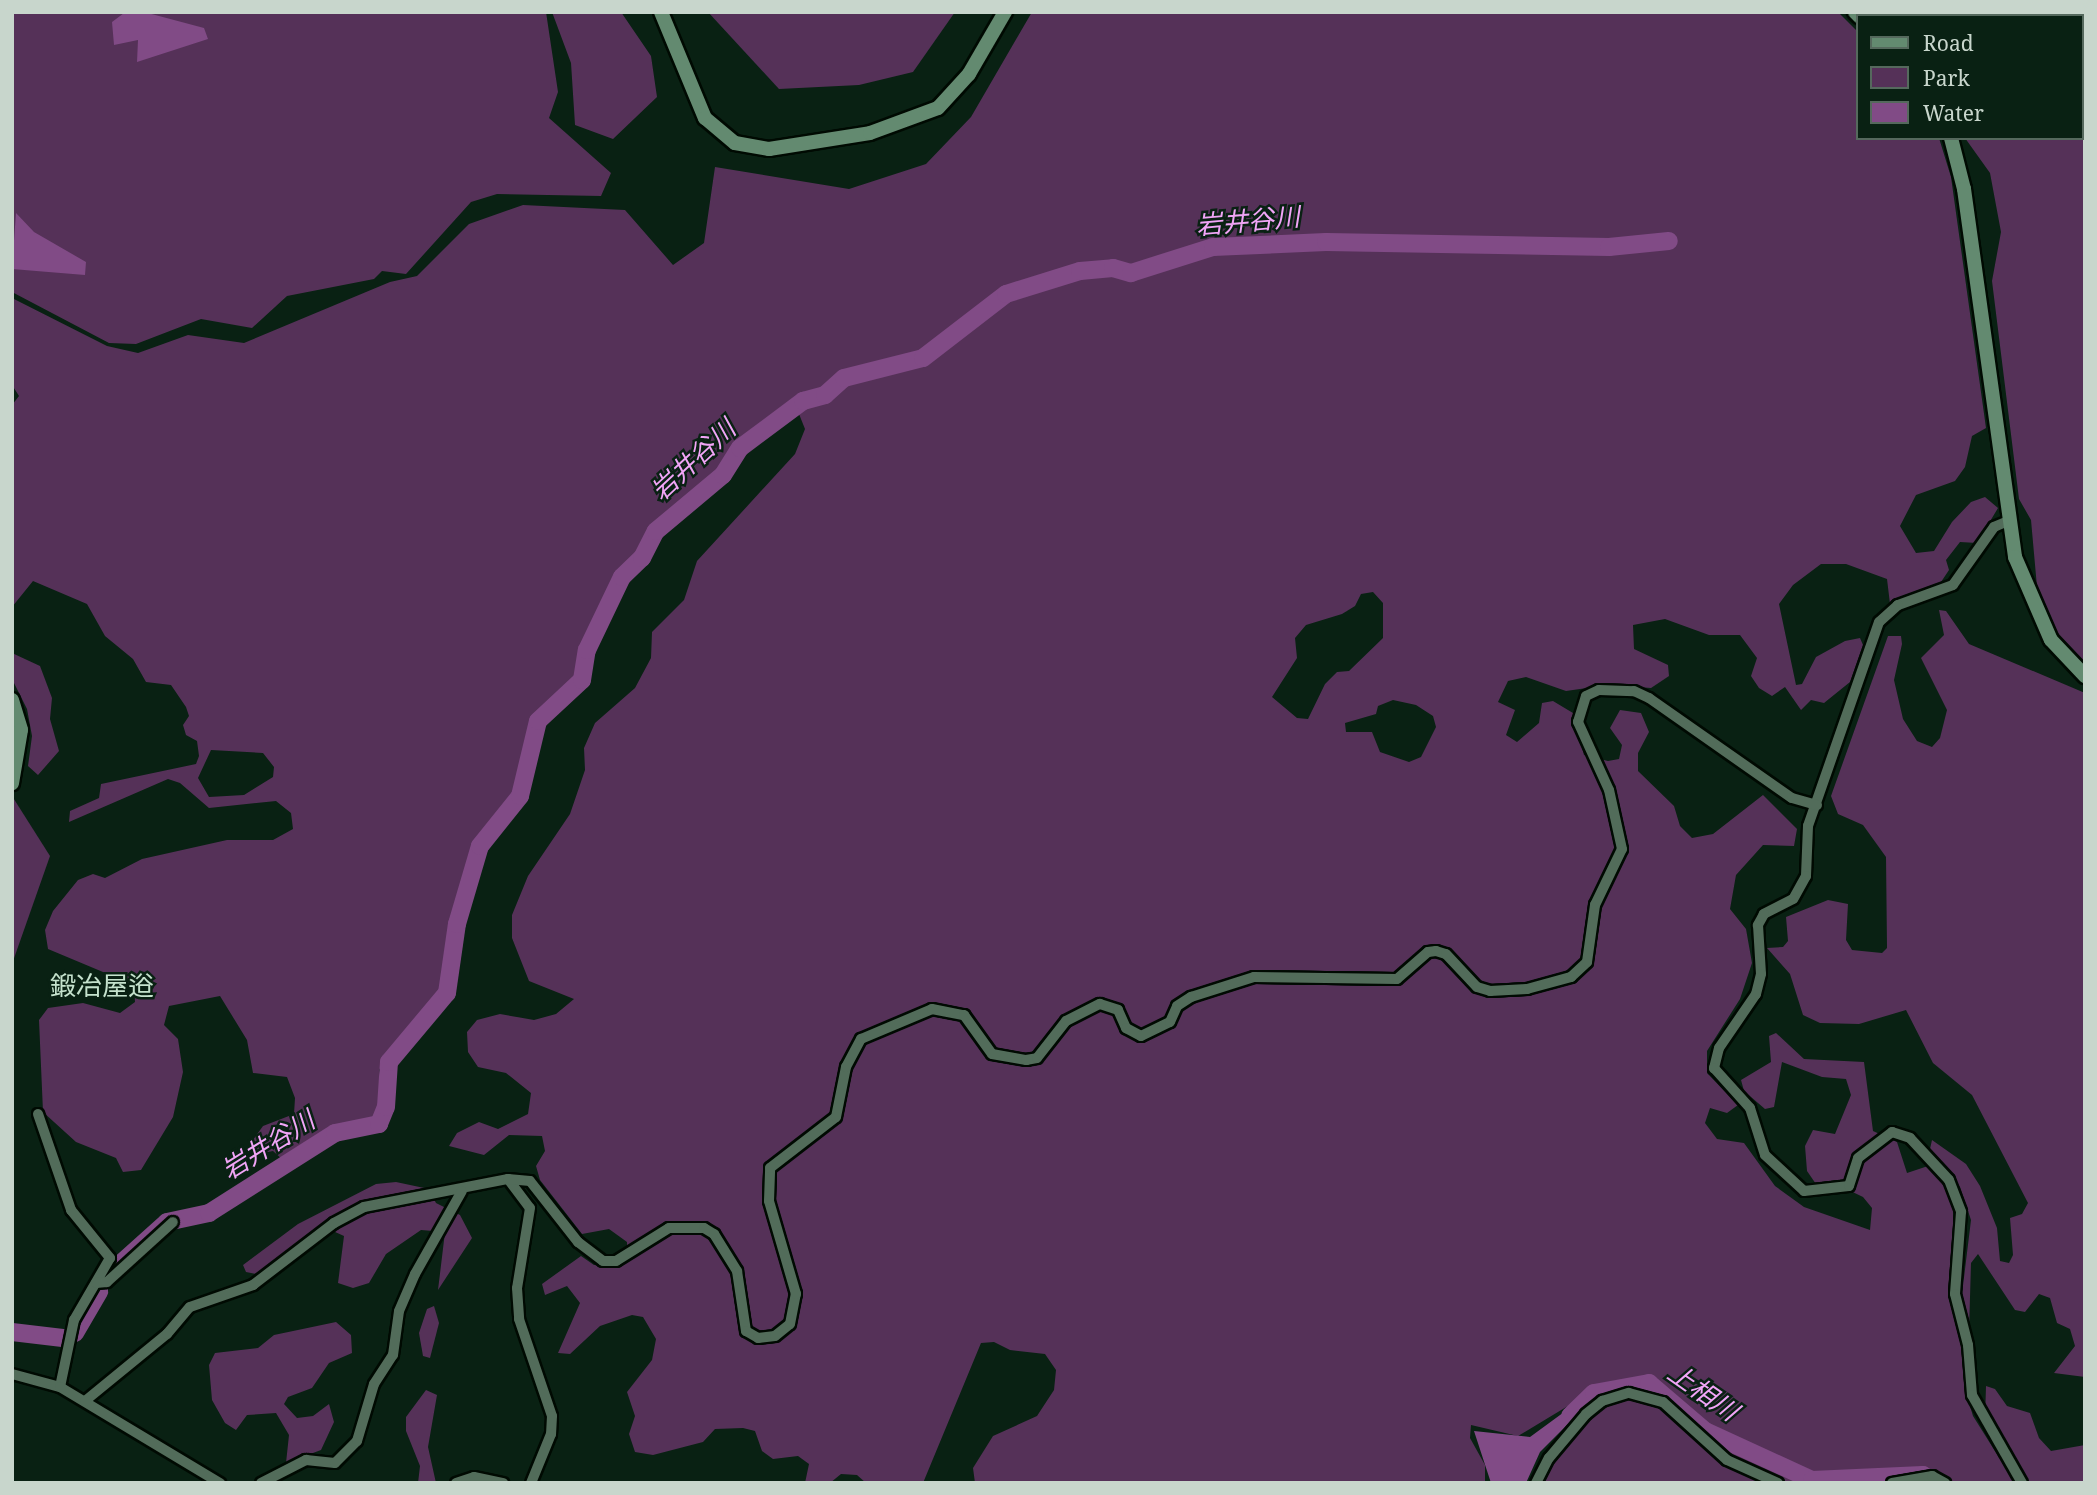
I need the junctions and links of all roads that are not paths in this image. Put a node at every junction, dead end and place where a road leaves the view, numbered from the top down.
1 (661, 12) edge
2 (1005, 12) edge
3 (1952, 140) edge
4 (2008, 520) junction
5 (2085, 676) edge
6 (12, 700) edge
7 (12, 783) edge
8 (1817, 805) junction
9 (38, 1114) dead end
10 (508, 1179) junction
11 (462, 1191) junction
12 (173, 1222) dead end
13 (96, 1283) junction
14 (12, 1374) edge
15 (60, 1387) junction
16 (85, 1401) junction
17 (220, 1483) edge
18 (261, 1483) edge
19 (456, 1483) edge
20 (503, 1483) edge
21 (531, 1483) edge
22 (1536, 1483) edge
23 (1778, 1483) edge
24 (1892, 1483) edge
25 (1945, 1483) edge
26 (2022, 1483) edge

1 - 2 street
3 - 4 street
4 - 5 street
4 - 8 street
6 - 7 street
8 - 10 street
8 - 26 street
9 - 13 street
10 - 11 street
10 - 21 street
11 - 16 street
11 - 18 street
12 - 13 street
13 - 15 street
14 - 15 street
15 - 16 street
16 - 17 street
19 - 20 street
22 - 23 street
24 - 25 street

